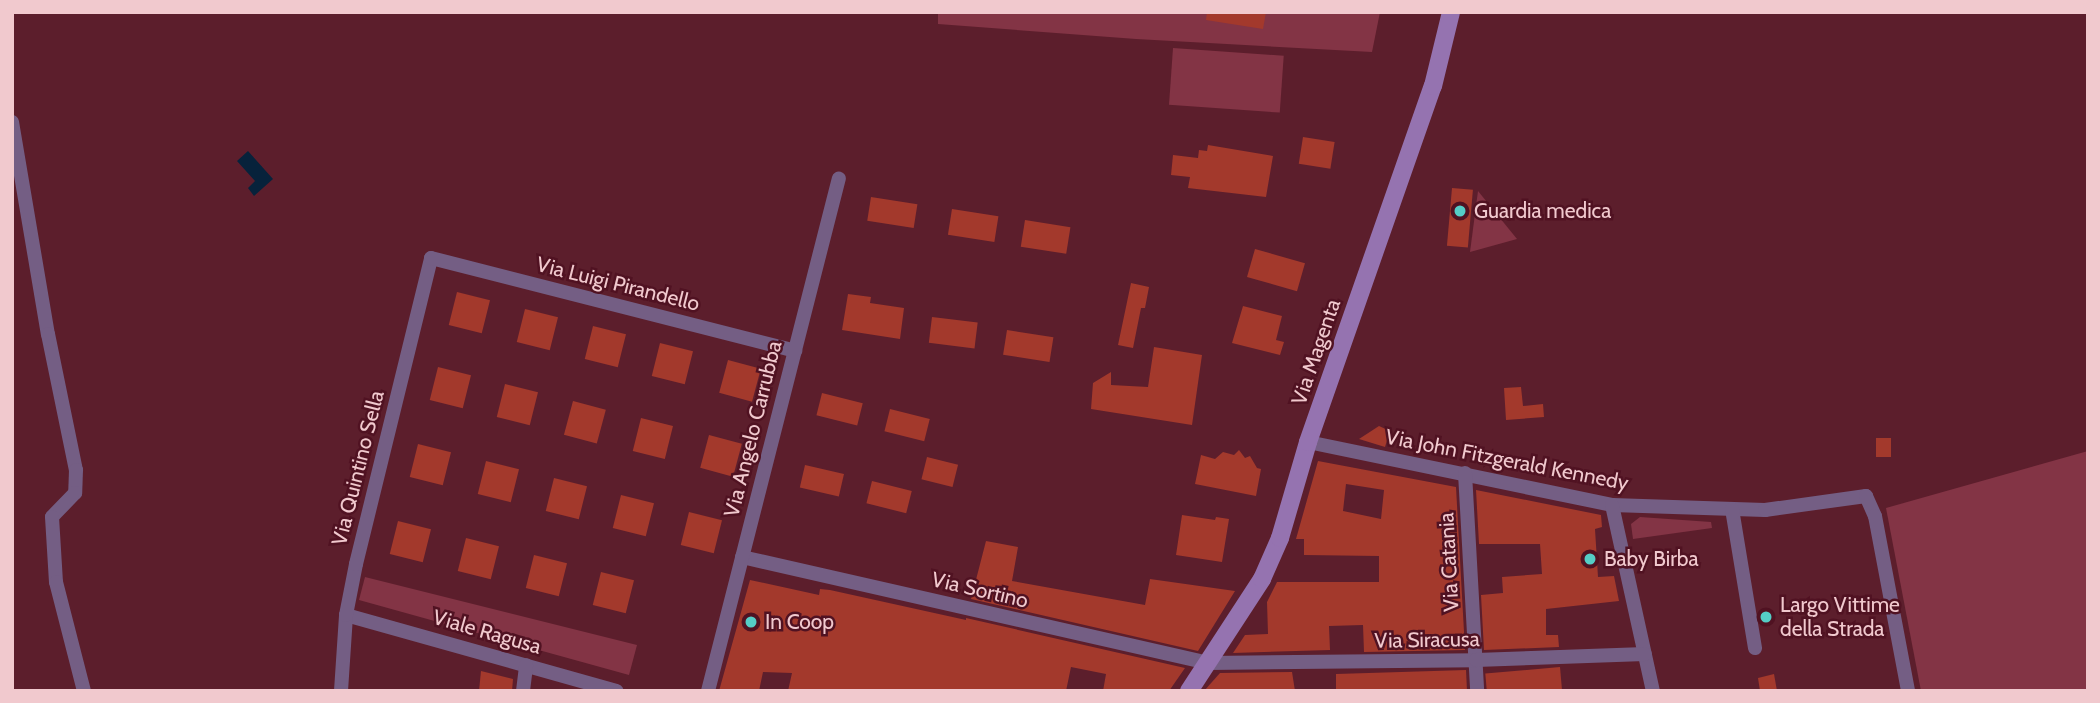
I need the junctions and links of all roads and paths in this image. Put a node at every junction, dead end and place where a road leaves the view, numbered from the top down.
1 (1451, 12) edge
2 (12, 122) edge
3 (839, 178) dead end
4 (431, 258) joint
5 (795, 351) junction
6 (1308, 442) junction
7 (1465, 473) junction
8 (1612, 505) junction
9 (1732, 509) junction
10 (742, 557) junction
11 (346, 615) junction
12 (1755, 648) dead end
13 (1645, 654) junction
14 (1476, 660) junction
15 (1209, 663) junction
16 (526, 665) junction
17 (84, 691) edge
18 (341, 691) edge
19 (523, 691) edge
20 (617, 691) edge
21 (708, 691) edge
22 (1189, 691) edge
23 (1477, 691) edge
24 (1653, 691) edge
25 (1908, 691) edge

1 - 6 street, Via Magenta
2 - 17 street
3 - 5 street, Via Angelo Carrubba
4 - 5 street, Via Luigi Pirandello
4 - 11 street, Via Quintino Sella
5 - 10 street, Via Angelo Carrubba
6 - 7 street, Via John Fitzgerald Kennedy
6 - 15 street, Via Magenta
7 - 8 street, Via John Fitzgerald Kennedy
7 - 14 street, Via Catania
8 - 9 street, Via John Fitzgerald Kennedy
8 - 13 street
9 - 12 street
9 - 25 street, Via John Fitzgerald Kennedy
10 - 15 street, Via Sortino
10 - 21 street, Via Angelo Carrubba
11 - 16 street, Viale Ragusa
11 - 18 street, Via Quintino Sella
13 - 14 street, Via Siracusa
13 - 24 street
14 - 15 street, Via Siracusa
14 - 23 street, Via Catania
15 - 22 street, Via Magenta
16 - 19 street
16 - 20 street, Viale Ragusa

